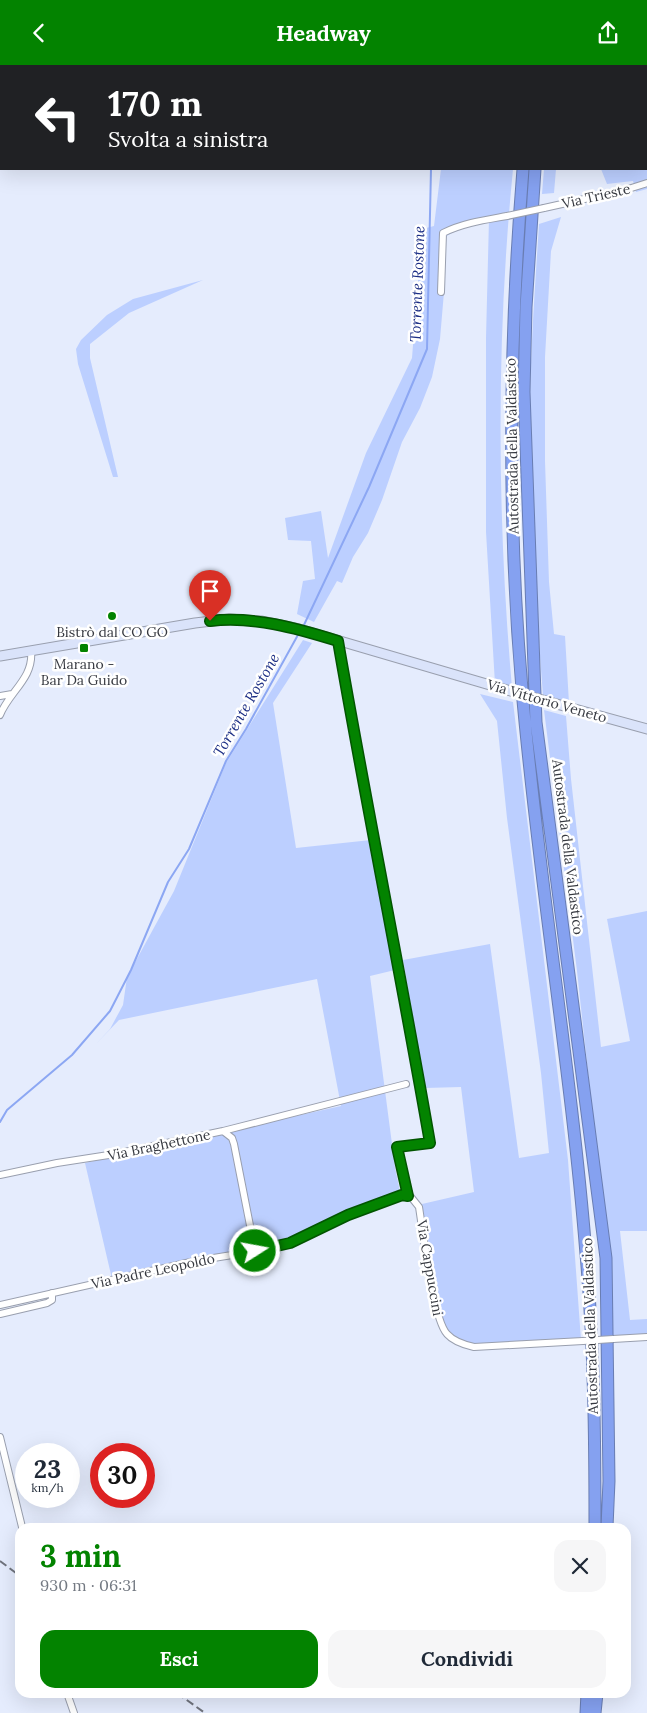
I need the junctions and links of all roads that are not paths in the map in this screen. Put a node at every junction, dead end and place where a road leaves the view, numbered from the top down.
1 (523, 170) edge
2 (535, 170) edge
3 (647, 183) edge
4 (441, 291) dead end
5 (338, 641) junction
6 (31, 651) junction
7 (0, 656) edge
8 (12, 694) junction
9 (0, 697) edge
10 (0, 715) edge
11 (647, 729) edge
12 (406, 1084) dead end
13 (223, 1131) junction
14 (0, 1175) edge
15 (408, 1196) junction
16 (255, 1251) junction
17 (52, 1293) junction
18 (0, 1305) edge
19 (0, 1314) edge
20 (647, 1337) edge
21 (0, 1437) edge
22 (21, 1523) edge
23 (594, 1523) edge
24 (607, 1523) edge
25 (69, 1698) edge
26 (587, 1698) edge
27 (596, 1698) edge
28 (74, 1713) edge
29 (586, 1713) edge
30 (595, 1713) edge

1 - 23 highway, Autostrada della Valdastico
2 - 24 highway, Autostrada della Valdastico
3 - 4 street, Via Trieste, bridge
5 - 6 main road
5 - 11 main road, Via Vittorio Veneto, bridge
5 - 15 street, Via Cappuccini
6 - 7 main road
6 - 8 street
8 - 9 street
8 - 10 street
12 - 13 street
13 - 14 street, Via Braghettone
13 - 16 street, Via Braghettone
15 - 16 street
15 - 20 street, Via Cappuccini, bridge
16 - 17 street, Via Padre Leopoldo
17 - 18 street, Via Padre Leopoldo
17 - 19 street, Via Padre Leopoldo
21 - 22 street
25 - 28 street
26 - 29 highway
27 - 30 highway

